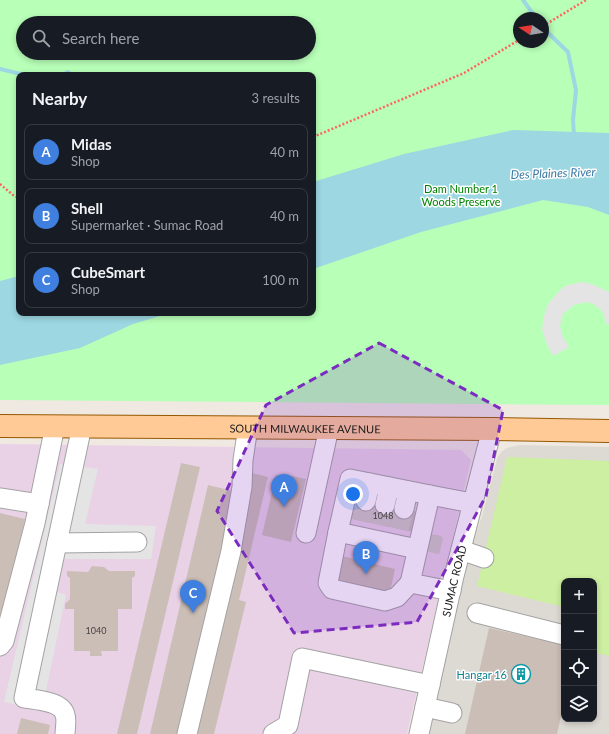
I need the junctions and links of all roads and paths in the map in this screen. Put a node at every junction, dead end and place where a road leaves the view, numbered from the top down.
1 (586, 0) edge
2 (549, 22) edge
3 (513, 43) edge
4 (316, 136) edge
5 (0, 184) edge
6 (16, 196) edge
7 (0, 426) edge
8 (55, 426) junction
9 (82, 426) junction
10 (248, 427) junction
11 (329, 428) junction
12 (492, 429) junction
13 (609, 431) edge
14 (389, 486) junction
15 (408, 491) junction
16 (430, 495) junction
17 (0, 498) edge
18 (39, 504) junction
19 (472, 504) junction
20 (385, 505) tunnel mouth
21 (404, 509) tunnel mouth
22 (338, 532) junction
23 (306, 533) dead end
24 (137, 542) dead end
25 (57, 543) junction
26 (427, 545) junction
27 (461, 550) junction
28 (484, 558) dead end
29 (416, 584) junction
30 (451, 592) junction
31 (477, 613) dead end
32 (561, 634) edge
33 (0, 646) edge
34 (430, 685) junction
35 (425, 707) junction
36 (452, 713) dead end
37 (65, 734) edge
38 (187, 734) edge
39 (273, 734) edge
40 (419, 734) edge

1 - 2 path
3 - 4 path
5 - 6 path
7 - 8 main road, SOUTH MILWAUKEE AVENUE
8 - 9 main road, SOUTH MILWAUKEE AVENUE
8 - 18 street
9 - 10 main road, SOUTH MILWAUKEE AVENUE
9 - 25 street
10 - 11 main road, SOUTH MILWAUKEE AVENUE
10 - 38 street
11 - 12 main road, SOUTH MILWAUKEE AVENUE
11 - 23 street
12 - 13 main road, SOUTH MILWAUKEE AVENUE
12 - 19 street, SUMAC ROAD
14 - 15 street
14 - 20 street
14 - 22 street
15 - 16 street
15 - 21 street
16 - 19 street
16 - 26 street
17 - 18 street
18 - 33 street
19 - 27 street, SUMAC ROAD
22 - 26 street
22 - 29 street
24 - 25 street
25 - 37 street
26 - 29 street
27 - 28 street
27 - 30 street, SUMAC ROAD
29 - 30 street
30 - 34 street, SUMAC ROAD
31 - 32 street
34 - 35 street, SUMAC ROAD
34 - 39 street
35 - 36 street
35 - 40 street, SUMAC ROAD

